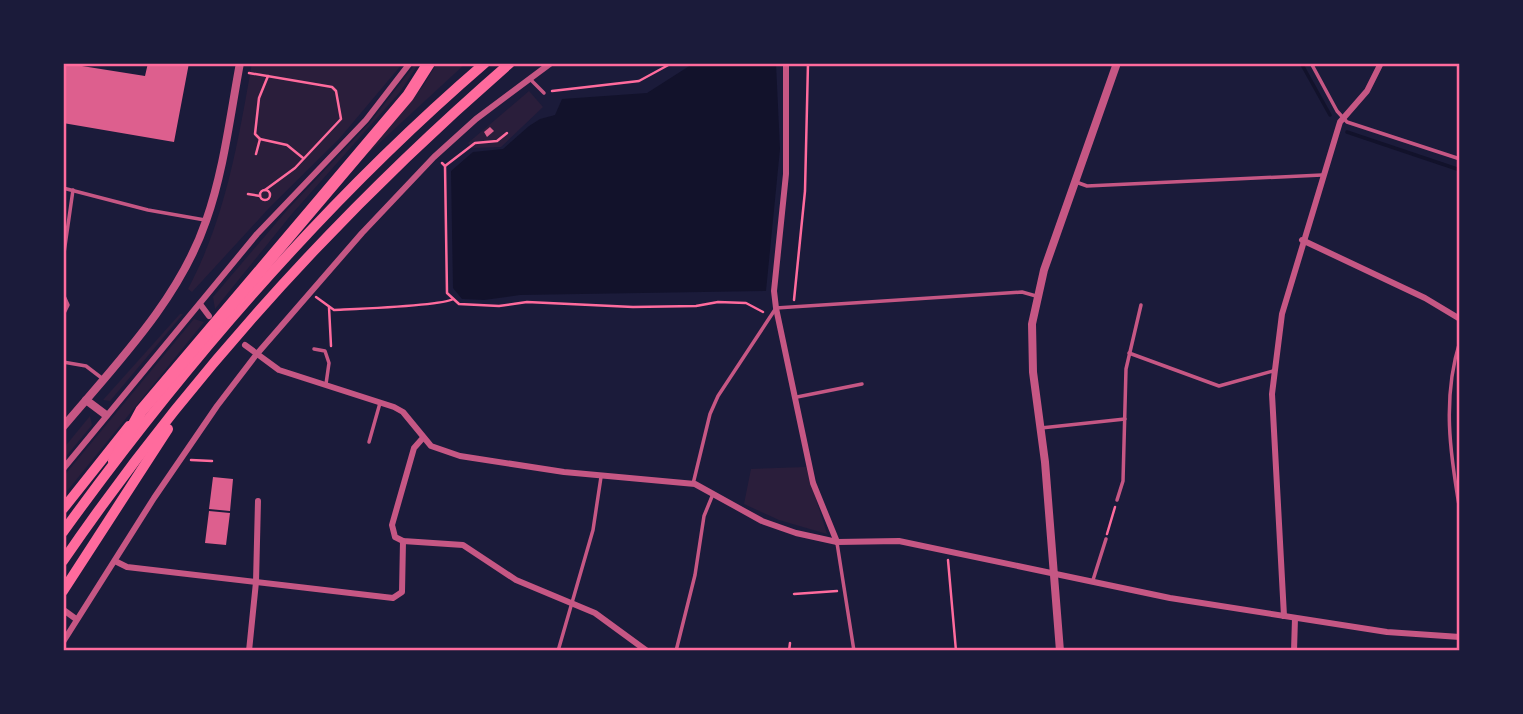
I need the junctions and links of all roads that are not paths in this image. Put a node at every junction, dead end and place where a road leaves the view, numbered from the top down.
1 (240, 63) edge
2 (410, 63) edge
3 (429, 63) edge
4 (485, 63) edge
5 (510, 63) edge
6 (551, 63) edge
7 (786, 63) edge
8 (1117, 63) edge
9 (1311, 63) edge
10 (1381, 63) edge
11 (531, 80) junction
12 (544, 93) road end
13 (1342, 118) junction
14 (1460, 159) edge
15 (1322, 175) junction
16 (1076, 182) junction
17 (63, 188) edge
18 (74, 190) junction
19 (207, 220) junction
20 (1302, 240) junction
21 (63, 260) edge
22 (63, 295) edge
23 (1036, 296) junction
24 (200, 304) junction
25 (1141, 305) dead end
26 (776, 308) junction
27 (63, 316) edge
28 (209, 316) dead end
29 (1460, 319) edge
30 (1460, 341) edge
31 (245, 345) dead end
32 (314, 349) dead end
33 (1129, 353) junction
34 (256, 355) junction
35 (63, 362) edge
36 (1273, 371) junction
37 (185, 372) junction
38 (103, 379) junction
39 (326, 384) junction
40 (862, 384) dead end
41 (797, 397) junction
42 (86, 400) junction
43 (382, 402) junction
44 (181, 405) junction
45 (141, 411) junction
46 (106, 415) junction
47 (1125, 419) junction
48 (63, 427) edge
49 (1041, 428) junction
50 (422, 439) junction
51 (369, 442) dead end
52 (114, 461) junction
53 (63, 469) edge
54 (601, 475) junction
55 (692, 484) junction
56 (714, 492) junction
57 (1117, 500) road end
58 (258, 501) dead end
59 (63, 509) edge
60 (1460, 511) edge
61 (63, 532) edge
62 (1106, 538) road end
63 (403, 541) junction
64 (837, 542) junction
65 (63, 561) edge
66 (115, 561) junction
67 (1054, 573) junction
68 (256, 582) junction
69 (1093, 582) junction
70 (63, 591) edge
71 (571, 603) junction
72 (65, 611) edge
73 (1284, 616) junction
74 (1295, 618) junction
75 (76, 619) junction
76 (1460, 637) edge
77 (63, 642) edge
78 (249, 651) edge
79 (558, 651) edge
80 (647, 651) edge
81 (676, 651) edge
82 (854, 651) edge
83 (1060, 651) edge
84 (1294, 651) edge

1 - 19 street
2 - 24 street
3 - 45 highway
4 - 37 highway
5 - 44 highway
6 - 11 street
7 - 26 street
8 - 16 street
9 - 13 lane
10 - 13 street
11 - 12 lane
11 - 34 street
13 - 14 lane
13 - 15 street
15 - 16 lane
15 - 20 street
16 - 23 street
17 - 18 lane
18 - 19 lane
18 - 21 lane
19 - 38 street
20 - 29 street
20 - 36 street
22 - 27 lane
23 - 26 lane
23 - 49 street
24 - 28 street
24 - 46 street
25 - 33 lane
26 - 41 street
26 - 55 lane
30 - 60 lane
31 - 34 street
32 - 39 lane
33 - 36 lane
33 - 47 lane
34 - 39 street
34 - 66 street
35 - 38 lane
36 - 73 street
37 - 45 highway
37 - 52 highway
38 - 42 street
39 - 43 street
40 - 41 lane
41 - 64 street
42 - 46 street
42 - 48 street
43 - 50 street
43 - 51 lane
44 - 65 highway
44 - 70 highway
45 - 52 highway
45 - 59 highway
46 - 53 street
47 - 49 lane
47 - 57 lane
49 - 67 street
50 - 54 street
50 - 63 street
52 - 61 highway
54 - 55 street
54 - 71 lane
55 - 56 street
56 - 64 street
56 - 81 lane
58 - 68 street
62 - 69 lane
63 - 68 street
63 - 71 street
64 - 67 street
64 - 82 lane
66 - 68 street
66 - 75 street
67 - 69 street
67 - 83 street
68 - 78 street
69 - 73 street
71 - 79 lane
71 - 80 street
72 - 75 street
73 - 74 street
74 - 76 street
74 - 84 street
75 - 77 street

